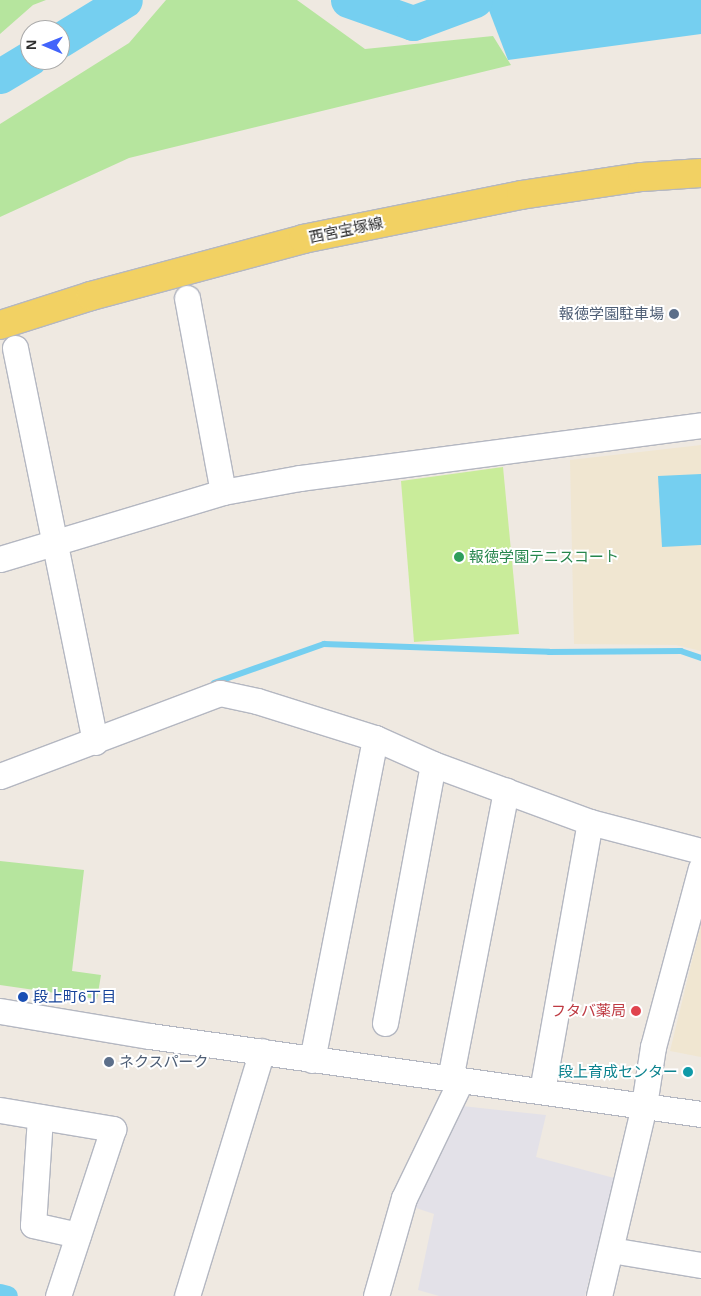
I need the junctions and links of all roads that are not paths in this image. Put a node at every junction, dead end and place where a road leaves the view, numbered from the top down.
1 (701, 172) edge
2 (187, 298) dead end
3 (0, 325) edge
4 (15, 348) dead end
5 (701, 426) edge
6 (223, 492) junction
7 (54, 541) junction
8 (0, 558) edge
9 (375, 738) junction
10 (95, 742) junction
11 (433, 764) junction
12 (0, 776) edge
13 (506, 790) junction
14 (590, 822) junction
15 (701, 852) edge
16 (701, 868) edge
17 (0, 1011) edge
18 (386, 1023) dead end
19 (262, 1051) junction
20 (312, 1060) junction
21 (456, 1080) junction
22 (542, 1091) junction
23 (644, 1105) junction
24 (0, 1110) edge
25 (701, 1114) edge
26 (40, 1117) junction
27 (78, 1235) junction
28 (611, 1250) junction
29 (701, 1265) edge
30 (58, 1296) edge
31 (187, 1296) edge
32 (376, 1296) edge
33 (599, 1296) edge

1 - 3 main road, 西宮宝塚線
2 - 6 street
4 - 7 street
5 - 6 street
6 - 7 street
7 - 8 street
7 - 10 street
9 - 10 street
9 - 11 street
9 - 20 street
10 - 12 street
11 - 13 street
11 - 18 street
13 - 14 street
13 - 21 street
14 - 15 street
14 - 22 street
16 - 23 street
17 - 19 street
19 - 20 street
19 - 31 street
20 - 21 street
21 - 22 street
21 - 32 street
22 - 23 street
23 - 25 street
23 - 28 street
24 - 26 street
26 - 27 street
26 - 27 street
27 - 30 street
28 - 29 street
28 - 33 street

